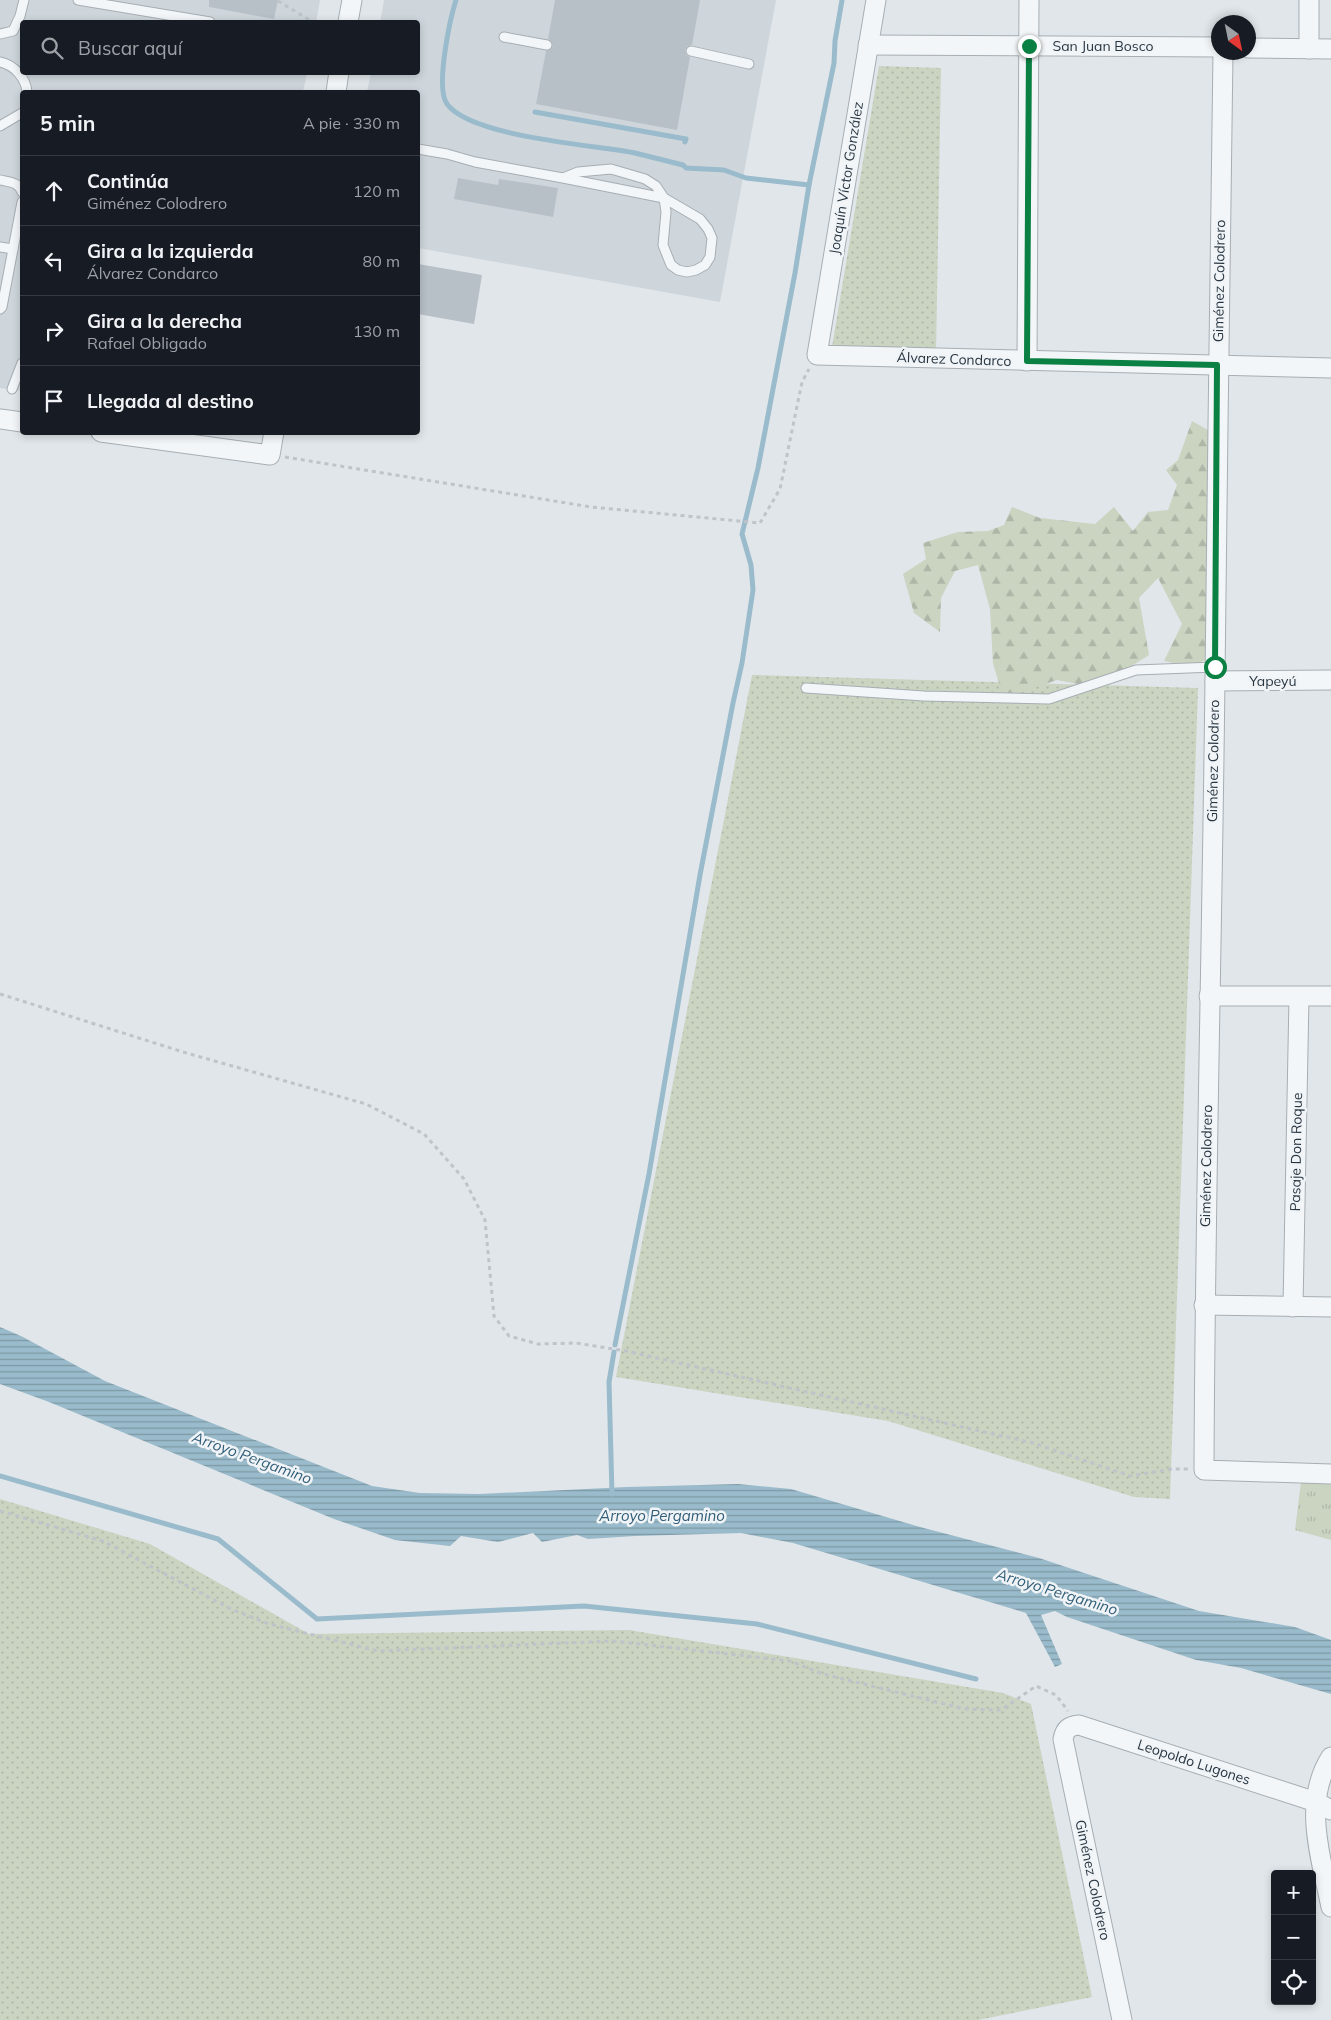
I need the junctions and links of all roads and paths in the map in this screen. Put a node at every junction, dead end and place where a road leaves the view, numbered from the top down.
1 (24, 0) edge
2 (78, 0) edge
3 (352, 0) edge
4 (876, 0) edge
5 (1029, 0) edge
6 (1310, 0) edge
7 (278, 1) edge
8 (198, 20) edge
9 (310, 20) edge
10 (348, 20) edge
11 (0, 34) edge
12 (504, 37) dead end
13 (547, 45) dead end
14 (868, 45) junction
15 (1029, 46) junction
16 (1211, 47) edge
17 (1256, 48) edge
18 (1309, 49) junction
19 (1331, 49) edge
20 (691, 51) dead end
21 (1223, 60) edge
22 (0, 62) edge
23 (749, 64) dead end
24 (20, 74) edge
25 (20, 75) edge
26 (339, 75) edge
27 (27, 90) edge
28 (336, 90) edge
29 (20, 114) edge
30 (0, 126) edge
31 (420, 149) edge
32 (562, 178) junction
33 (0, 180) edge
34 (20, 186) edge
35 (664, 198) junction
36 (20, 212) edge
37 (0, 247) edge
38 (13, 249) junction
39 (0, 309) edge
40 (818, 355) junction
41 (1027, 361) junction
42 (1217, 365) junction
43 (20, 368) edge
44 (1331, 368) edge
45 (12, 390) dead end
46 (0, 419) edge
47 (20, 422) edge
48 (123, 435) edge
49 (273, 435) edge
50 (270, 455) junction
51 (1215, 674) junction
52 (1331, 680) edge
53 (806, 688) dead end
54 (0, 994) edge
55 (1209, 996) junction
56 (1299, 996) junction
57 (1331, 996) edge
58 (1204, 1305) junction
59 (1293, 1307) junction
60 (1331, 1307) edge
61 (1204, 1470) junction
62 (1331, 1474) edge
63 (0, 1511) edge
64 (1079, 1725) junction
65 (1327, 1763) edge
66 (1323, 1806) edge
67 (1331, 1907) edge
68 (1122, 2020) edge

1 - 11 lane
2 - 8 lane
3 - 10 street
4 - 14 street, Joaquín Víctor González
5 - 15 street
6 - 18 street
7 - 9 path
12 - 13 lane
14 - 15 street, San Juan Bosco
14 - 40 street, Joaquín Víctor González
15 - 16 street, San Juan Bosco
15 - 41 street
17 - 18 street
18 - 19 street
20 - 23 lane
21 - 42 street, Giménez Colodrero
22 - 24 lane
25 - 27 lane
26 - 28 street
29 - 30 lane
31 - 32 lane
32 - 35 lane
32 - 35 lane
33 - 34 lane
35 - 35 lane
36 - 38 lane
37 - 38 lane
38 - 39 lane
40 - 41 street, Álvarez Condarco
40 - 50 path
41 - 42 street, Álvarez Condarco
42 - 44 street, Álvarez Condarco
42 - 51 street, Giménez Colodrero
43 - 45 lane
46 - 47 street
48 - 50 street
49 - 50 street
51 - 52 street, Yapeyú
51 - 53 lane
51 - 55 street, Giménez Colodrero
54 - 61 path
55 - 56 street
55 - 58 street, Giménez Colodrero
56 - 57 street
56 - 59 street, Pasaje Don Roque
58 - 59 street
58 - 61 street, Giménez Colodrero
59 - 60 street
61 - 62 street
63 - 64 path
64 - 66 street, Leopoldo Lugones
64 - 68 street, Giménez Colodrero
65 - 66 street
66 - 67 street

